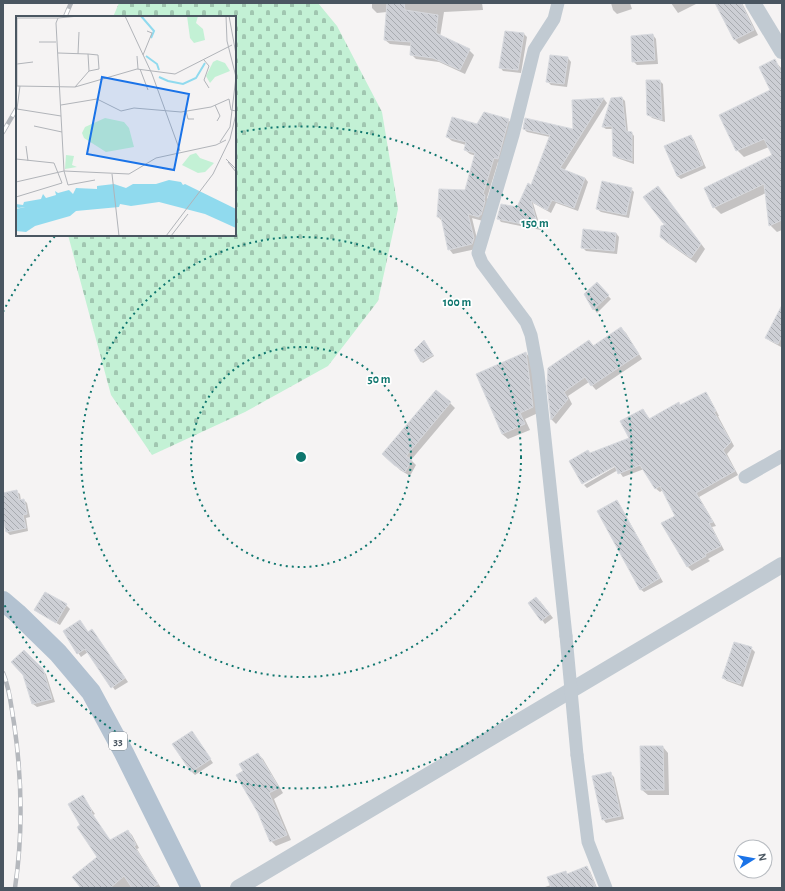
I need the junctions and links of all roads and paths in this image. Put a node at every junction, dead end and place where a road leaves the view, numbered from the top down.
1 (558, 3) edge
2 (753, 3) edge
3 (782, 50) edge
4 (782, 456) edge
5 (746, 477) dead end
6 (782, 565) edge
7 (10, 607) edge
8 (191, 888) edge
9 (238, 888) edge
10 (606, 888) edge

1 - 10 street, bridge
2 - 3 street
4 - 5 street
6 - 9 street
7 - 8 main road, 33

